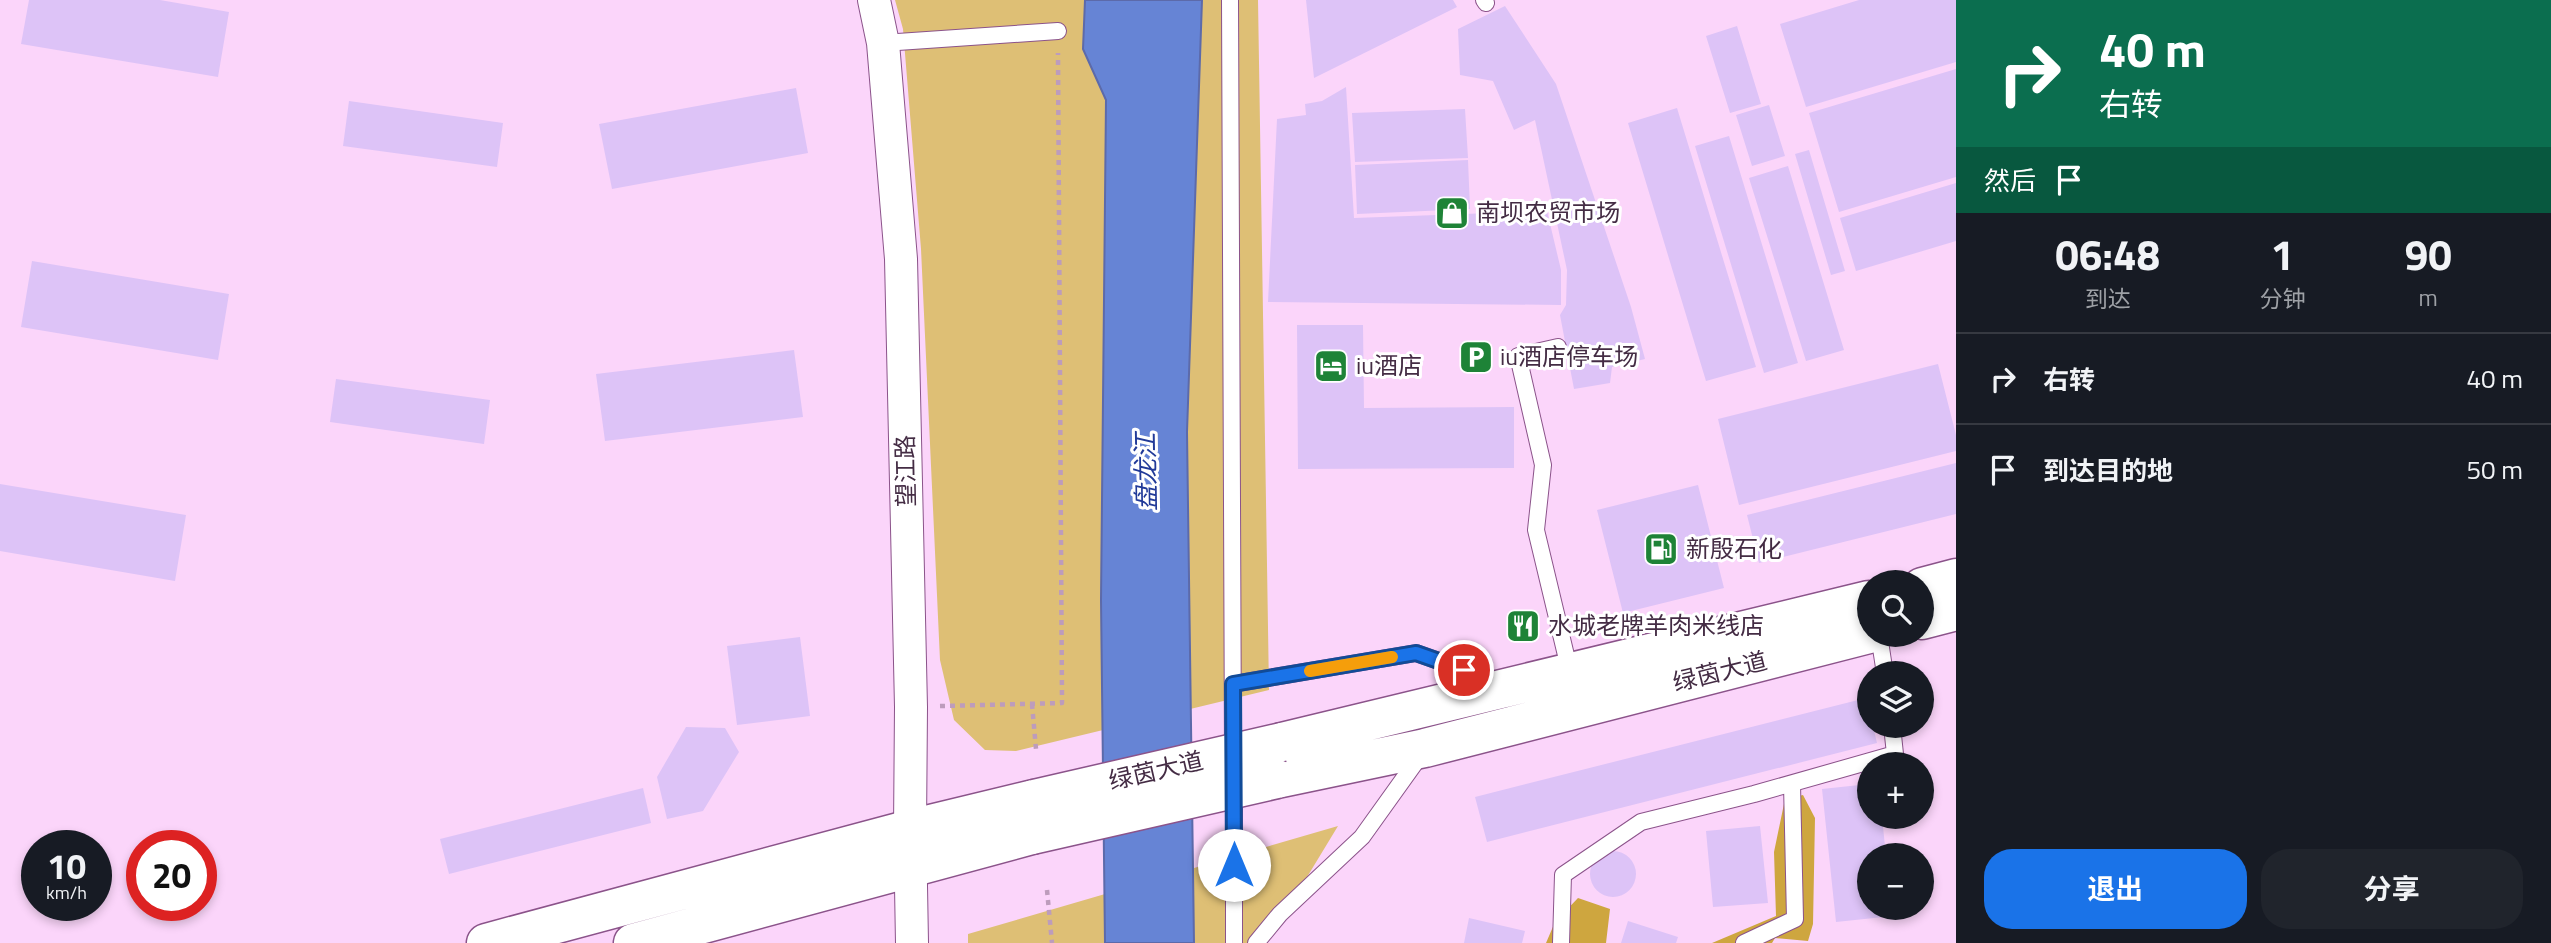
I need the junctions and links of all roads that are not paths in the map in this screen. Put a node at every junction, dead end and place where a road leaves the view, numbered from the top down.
1 (874, 0) edge
2 (1230, 0) edge
3 (1058, 31) road end
4 (883, 43) junction
5 (1558, 347) dead end
6 (1956, 578) edge
7 (1934, 584) edge
8 (1857, 603) edge
9 (1956, 611) edge
10 (1934, 617) edge
11 (1857, 637) edge
12 (1570, 672) junction
13 (1233, 684) junction
14 (1512, 687) junction
15 (1893, 738) edge
16 (1425, 748) junction
17 (1279, 761) junction
18 (1792, 784) junction
19 (1033, 817) junction
20 (910, 829) junction
21 (911, 868) junction
22 (486, 943) edge
23 (633, 943) edge
24 (912, 943) edge
25 (1234, 943) edge
26 (1256, 943) edge
27 (1561, 943) edge
28 (1744, 943) edge

1 - 4 street, 望江路
2 - 13 lane
3 - 4 lane
4 - 20 street, 望江路
5 - 12 lane
6 - 7 main road
8 - 12 main road, 绿茵大道
9 - 10 main road
11 - 16 main road, 绿茵大道
12 - 14 main road, 绿茵大道
13 - 14 lane
13 - 25 lane
14 - 17 main road, 绿茵大道
15 - 18 lane
16 - 17 main road, 绿茵大道
16 - 26 lane
17 - 19 main road, 绿茵大道, bridge
18 - 27 lane
18 - 28 lane
19 - 20 main road, 绿茵大道
19 - 21 main road, 绿茵大道
20 - 21 street, 望江路
20 - 22 main road, 绿茵大道
21 - 23 main road, 绿茵大道
21 - 24 street, 望江路

